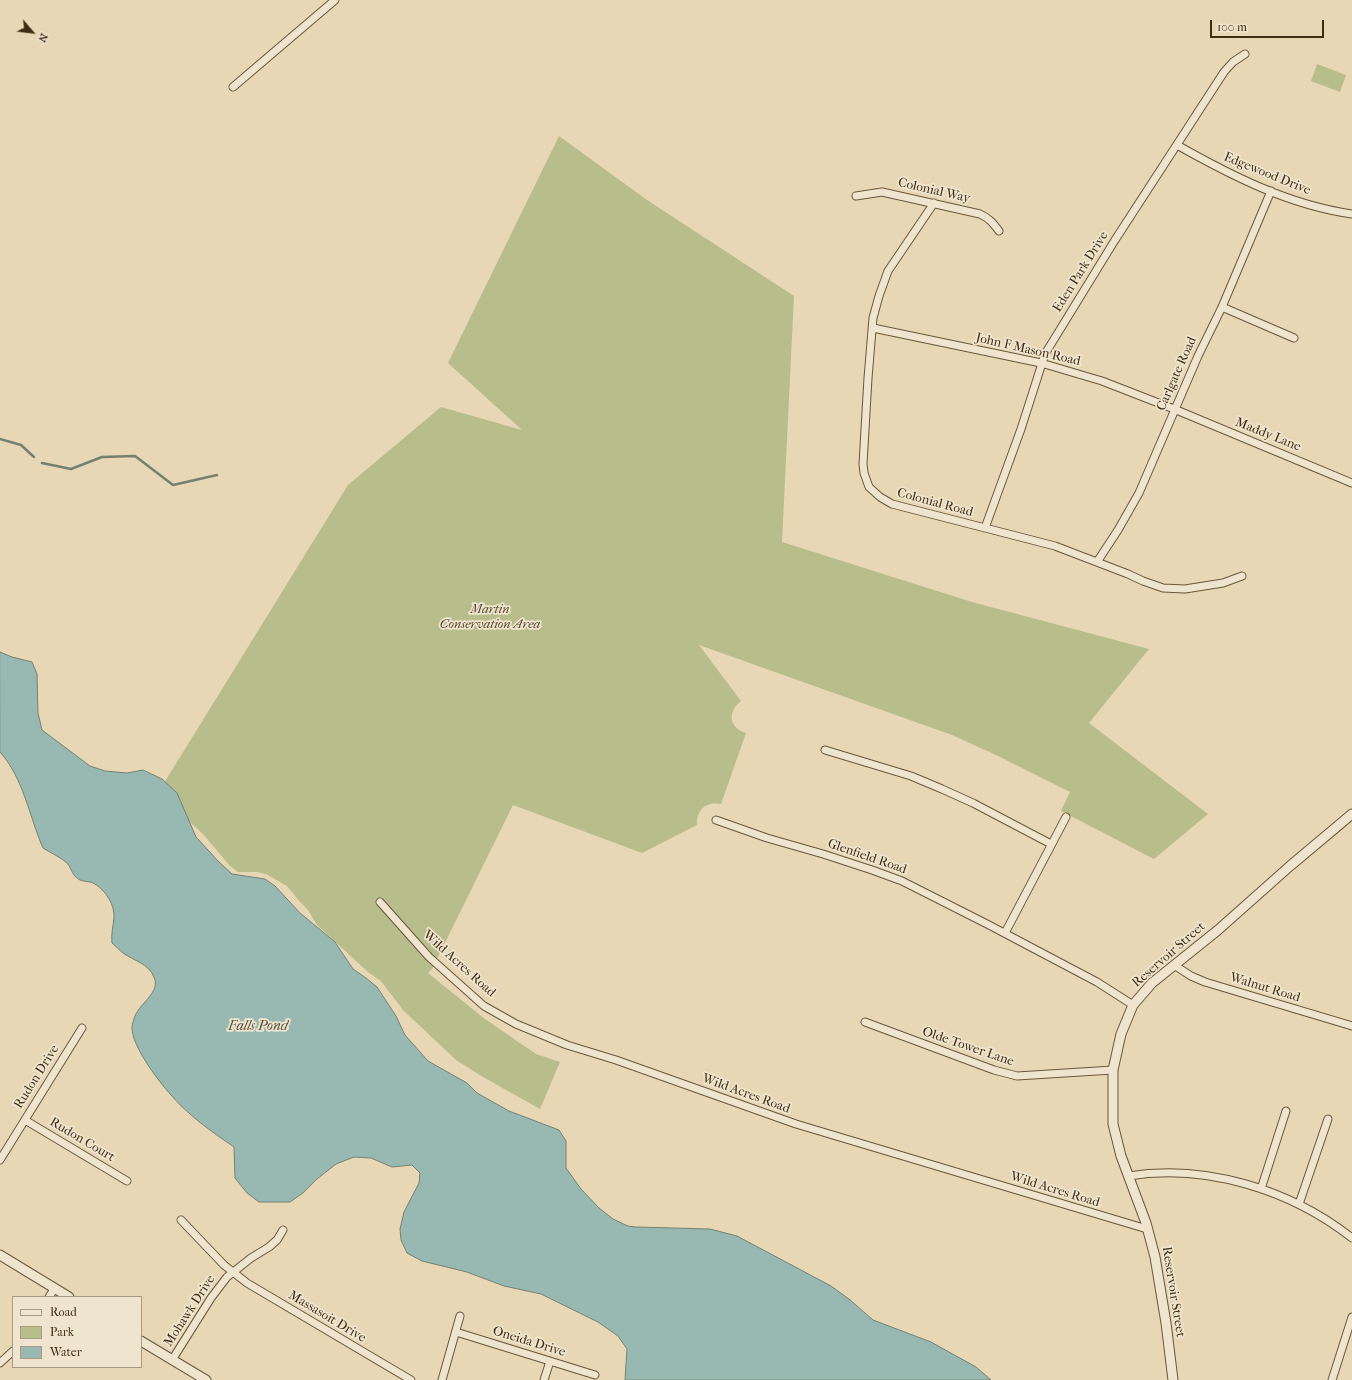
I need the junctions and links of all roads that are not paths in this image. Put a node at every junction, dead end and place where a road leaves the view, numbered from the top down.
1 (335, 0) edge
2 (1245, 54) dead end
3 (233, 87) dead end
4 (1177, 145) junction
5 (1271, 191) junction
6 (856, 196) dead end
7 (934, 203) junction
8 (1352, 214) edge
9 (999, 231) dead end
10 (1222, 306) junction
11 (873, 328) junction
12 (1294, 338) dead end
13 (1041, 363) junction
14 (1174, 409) junction
15 (1352, 483) edge
16 (984, 528) junction
17 (1097, 562) junction
18 (1242, 576) dead end
19 (825, 750) dead end
20 (1352, 814) edge
21 (1066, 817) dead end
22 (716, 820) dead end
23 (1051, 844) junction
24 (380, 902) dead end
25 (1005, 933) junction
26 (1174, 965) junction
27 (1133, 1005) junction
28 (865, 1022) dead end
29 (1352, 1026) edge
30 (82, 1028) dead end
31 (1113, 1070) junction
32 (1286, 1111) dead end
33 (25, 1120) junction
34 (1328, 1120) dead end
35 (0, 1160) edge
36 (1128, 1176) junction
37 (127, 1181) dead end
38 (1261, 1188) junction
39 (1299, 1204) junction
40 (180, 1220) dead end
41 (1148, 1229) junction
42 (284, 1230) dead end
43 (1352, 1238) edge
44 (0, 1255) edge
45 (233, 1273) junction
46 (55, 1288) junction
47 (50, 1296) edge
48 (67, 1296) edge
49 (460, 1316) dead end
50 (1352, 1317) edge
51 (456, 1332) junction
52 (142, 1342) edge
53 (12, 1352) edge
54 (172, 1360) junction
55 (550, 1361) junction
56 (0, 1363) edge
57 (595, 1375) dead end
58 (206, 1380) edge
59 (410, 1380) edge
60 (442, 1380) edge
61 (544, 1380) edge
62 (1173, 1380) edge
63 (1332, 1380) edge

1 - 3 street
2 - 4 street, Eden Park Drive
4 - 5 street, Edgewood Drive
4 - 13 street, Eden Park Drive
5 - 8 street, Edgewood Drive
5 - 10 street, Carlgate Road
6 - 7 street, Colonial Way
7 - 9 street, Colonial Way
7 - 11 street, Colonial Road
10 - 12 street
10 - 14 street, Carlgate Road
11 - 13 street, John F Mason Road
11 - 16 street, Colonial Road
13 - 14 street, John F Mason Road
13 - 16 street, Eden Park Drive
14 - 15 street, Maddy Lane
14 - 17 street, Carlgate Road
16 - 17 street, Colonial Road
17 - 18 street, Colonial Road
19 - 23 street
20 - 26 street, Reservoir Street
21 - 23 street
22 - 25 street, Glenfield Road
23 - 25 street
24 - 41 street, Wild Acres Road
25 - 27 street, Glenfield Road
26 - 27 street, Reservoir Street
26 - 29 street, Walnut Road
27 - 31 street, Reservoir Street
28 - 31 street, Olde Tower Lane
30 - 33 street, Rudon Drive
31 - 36 street, Reservoir Street
32 - 38 street
33 - 35 street, Rudon Drive
33 - 37 street, Rudon Court
34 - 39 street
36 - 38 street
36 - 41 street, Reservoir Street
38 - 39 street
39 - 43 street
40 - 45 street, Massasoit Drive
41 - 62 street, Reservoir Street
42 - 45 street, Mohawk Drive
44 - 46 street
45 - 54 street, Mohawk Drive
45 - 59 street, Massasoit Drive
46 - 47 street
46 - 48 street
49 - 51 street
50 - 63 street
51 - 55 street, Oneida Drive
51 - 60 street
52 - 54 street
53 - 56 street
54 - 58 street
55 - 57 street, Oneida Drive
55 - 61 street

